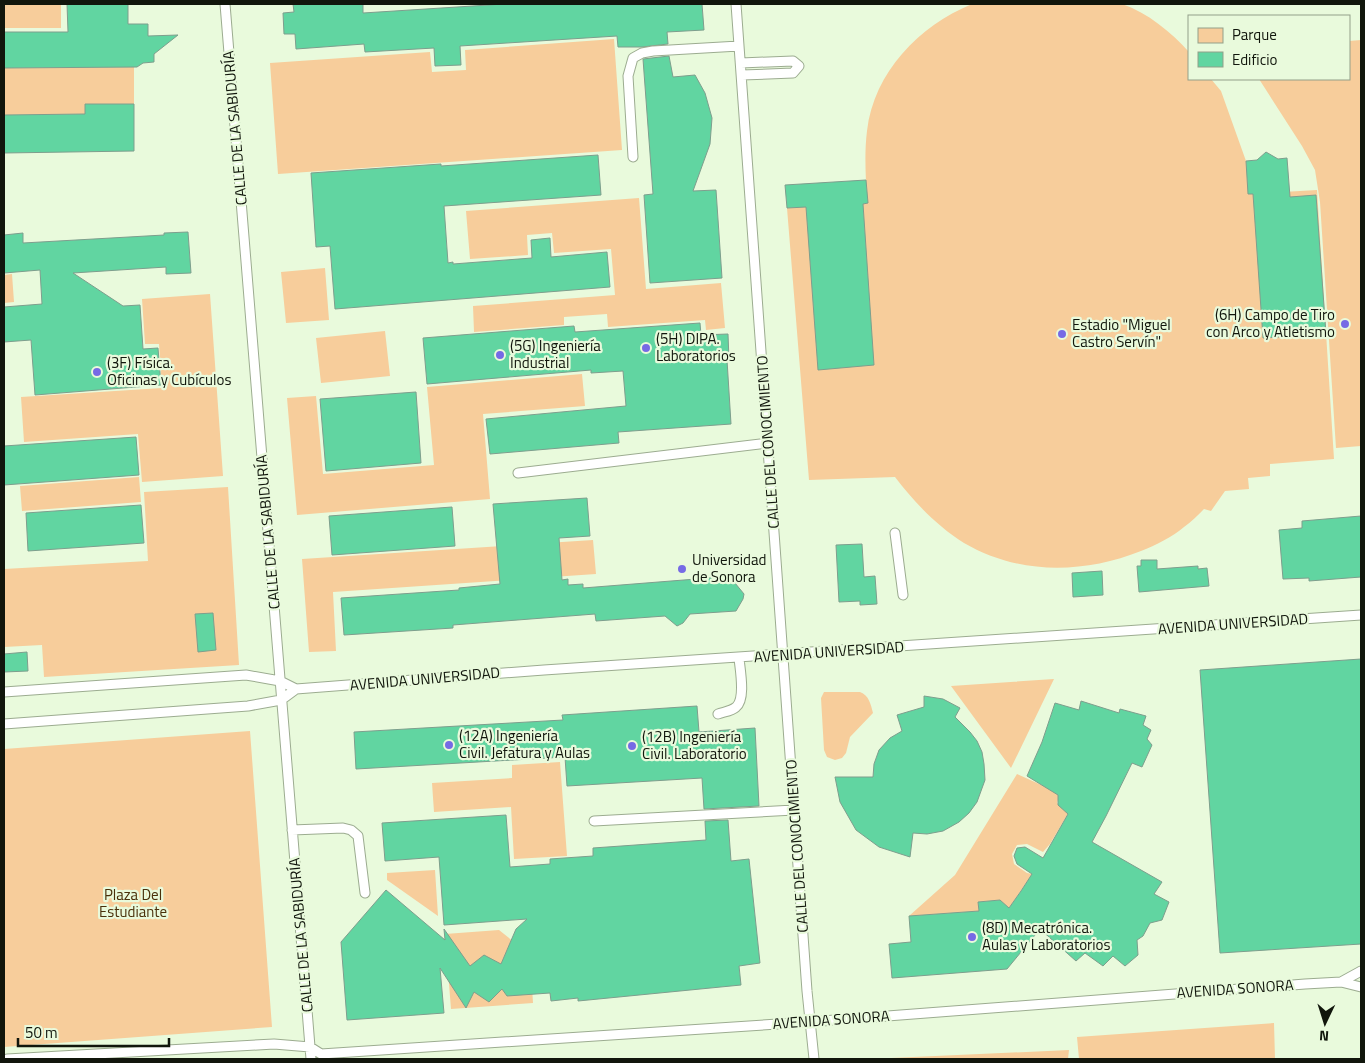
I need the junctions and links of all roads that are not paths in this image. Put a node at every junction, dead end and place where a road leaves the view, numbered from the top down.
1 (225, 4) edge
2 (736, 4) edge
3 (739, 46) junction
4 (740, 62) junction
5 (742, 75) junction
6 (632, 157) dead end
7 (768, 443) junction
8 (518, 472) dead end
9 (896, 533) dead end
10 (903, 595) dead end
11 (1361, 615) edge
12 (784, 655) junction
13 (739, 658) junction
14 (280, 681) junction
15 (296, 689) junction
16 (4, 692) edge
17 (282, 700) junction
18 (718, 714) dead end
19 (4, 724) edge
20 (794, 810) junction
21 (594, 821) dead end
22 (292, 830) junction
23 (365, 893) dead end
24 (1361, 971) edge
25 (1341, 982) junction
26 (1361, 987) edge
27 (809, 1022) junction
28 (310, 1047) junction
29 (319, 1057) edge
30 (7, 1059) edge
31 (311, 1059) edge
32 (814, 1059) edge

1 - 14 lane, CALLE DE LA SABIDURÍA
2 - 3 lane, CALLE DEL CONOCIMIENTO
3 - 4 lane, CALLE DEL CONOCIMIENTO
3 - 6 lane
4 - 5 lane, CALLE DEL CONOCIMIENTO
4 - 5 lane
5 - 7 lane, CALLE DEL CONOCIMIENTO
7 - 8 lane
7 - 12 lane, CALLE DEL CONOCIMIENTO
9 - 10 lane
11 - 12 lane, AVENIDA UNIVERSIDAD
12 - 13 lane, AVENIDA UNIVERSIDAD
12 - 20 lane, CALLE DEL CONOCIMIENTO
13 - 15 lane, AVENIDA UNIVERSIDAD
13 - 18 lane
14 - 15 lane
14 - 16 lane
14 - 17 lane, CALLE DE LA SABIDURÍA
15 - 17 lane
17 - 19 lane
17 - 22 lane, CALLE DE LA SABIDURÍA
20 - 21 lane
20 - 27 lane, CALLE DEL CONOCIMIENTO
22 - 23 lane
22 - 28 lane, CALLE DE LA SABIDURÍA
24 - 25 lane, AVENIDA SONORA
25 - 26 lane, AVENIDA SONORA
25 - 27 lane, AVENIDA SONORA
27 - 29 lane, AVENIDA SONORA
27 - 32 lane, CALLE DEL CONOCIMIENTO
28 - 29 lane, AVENIDA SONORA
28 - 30 lane, AVENIDA SONORA
28 - 31 lane, CALLE DE LA SABIDURÍA

